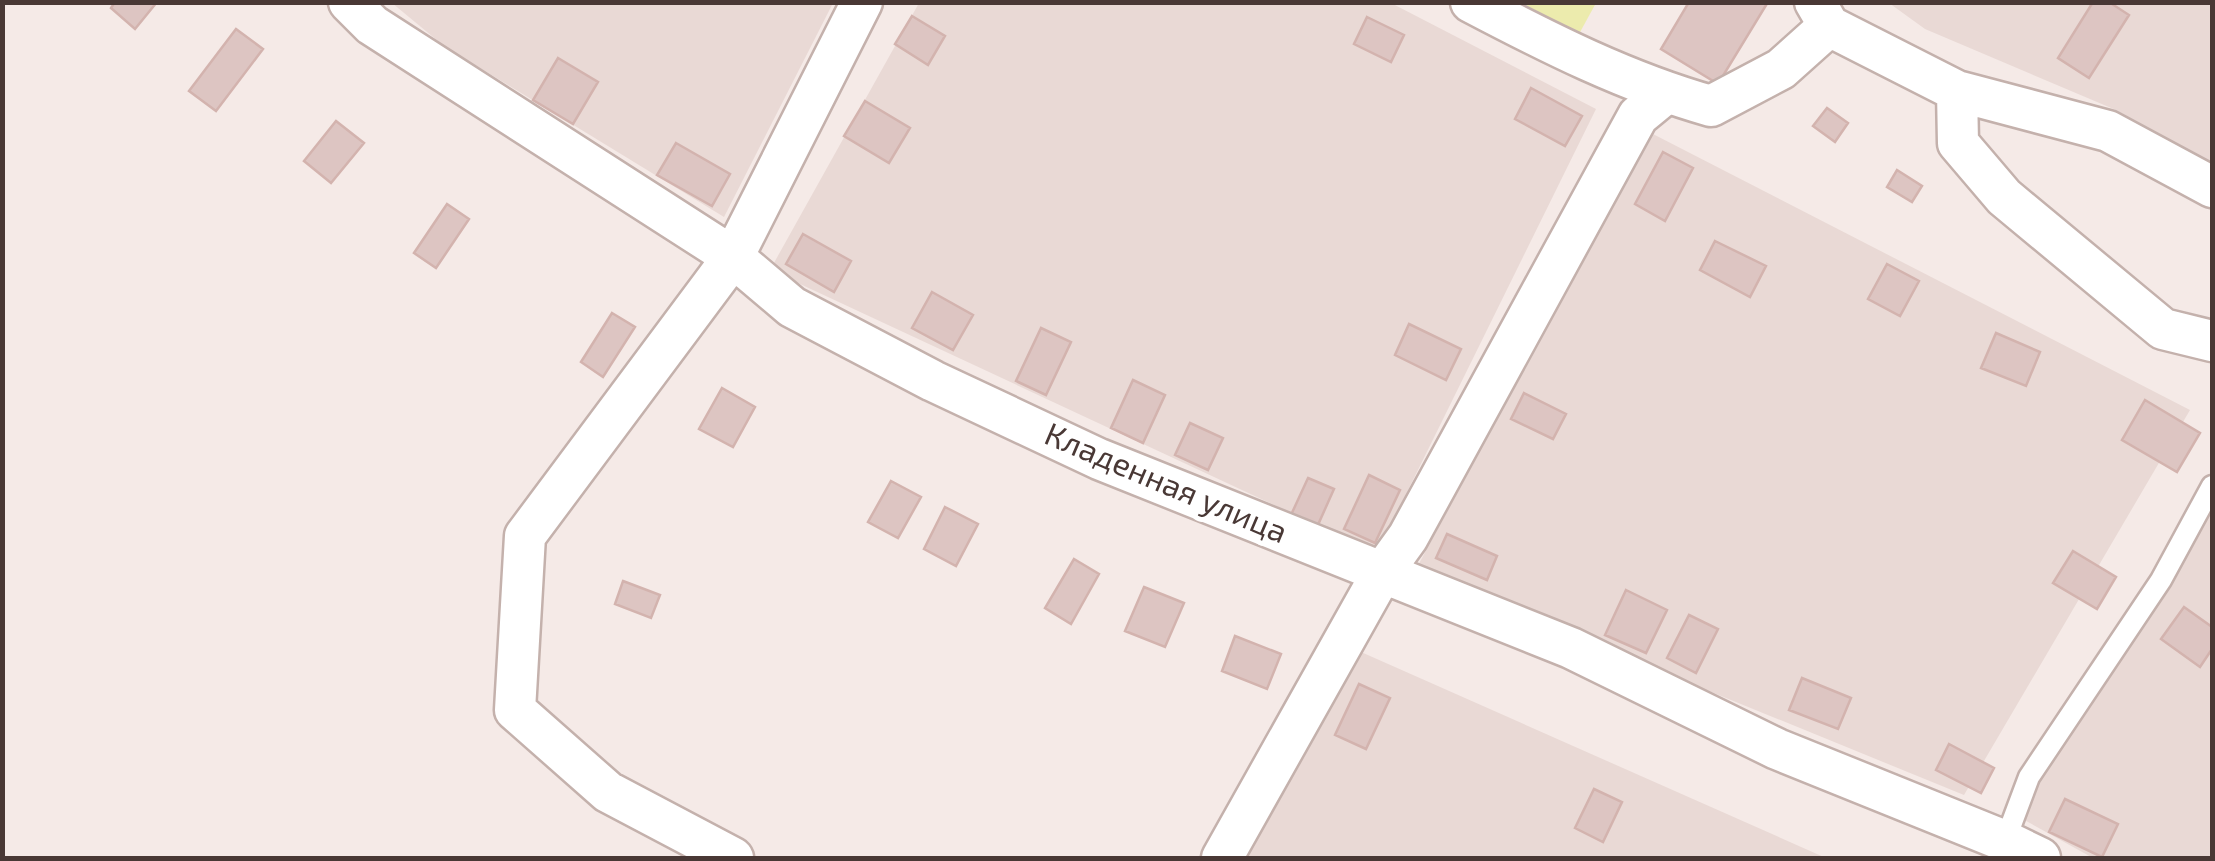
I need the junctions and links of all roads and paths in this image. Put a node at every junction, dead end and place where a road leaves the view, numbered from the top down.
1 (349, 2) edge
2 (862, 2) edge
3 (1471, 2) edge
4 (1822, 14) edge
5 (1956, 91) junction
6 (1666, 93) junction
7 (2212, 187) edge
8 (733, 258) junction
9 (2212, 342) edge
10 (2212, 486) edge
11 (1382, 573) junction
12 (2022, 849) edge
13 (733, 858) edge
14 (1222, 858) edge

1 - 8 street, Кладенная улица
2 - 8 street
3 - 6 street
4 - 5 street
4 - 6 street
5 - 7 street
5 - 9 street
6 - 11 street
8 - 11 street, Кладенная улица
8 - 13 street
10 - 12 lane
11 - 12 street, Кладенная улица
11 - 14 street

